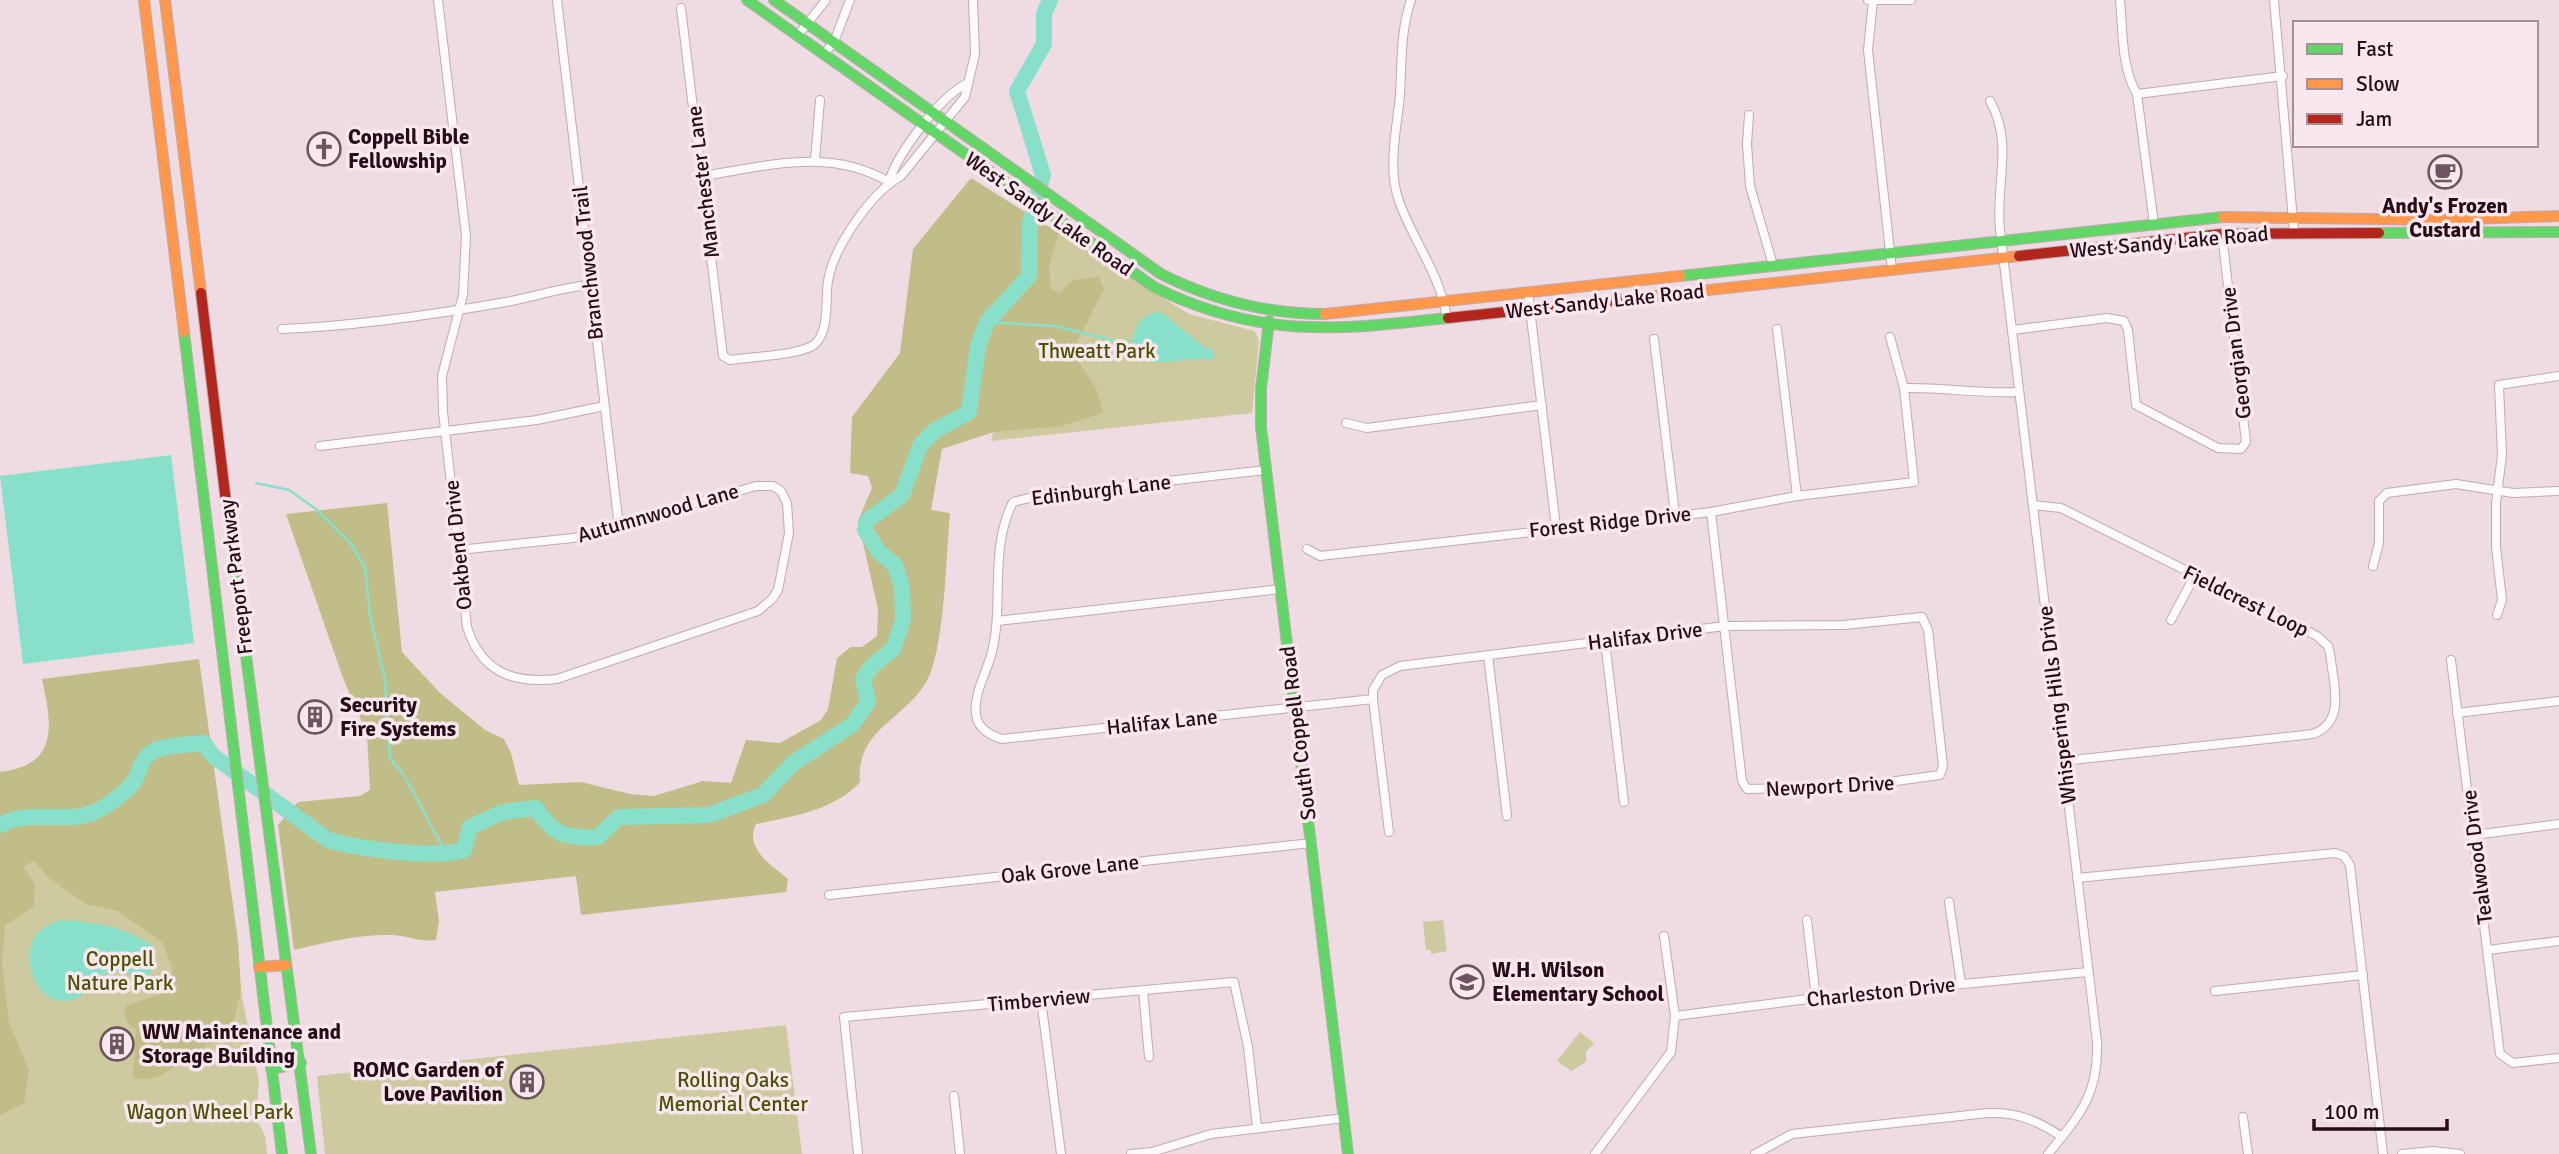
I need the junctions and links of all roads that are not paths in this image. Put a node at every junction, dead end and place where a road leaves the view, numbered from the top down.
1 (144, 0) edge
2 (165, 0) edge
3 (438, 0) edge
4 (558, 0) edge
5 (747, 0) edge
6 (774, 0) edge
7 (826, 0) edge
8 (850, 0) edge
9 (973, 0) edge
10 (1411, 0) edge
11 (1911, 0) edge
12 (2120, 0) edge
13 (2274, 0) edge
14 (1871, 1) edge
15 (681, 8) dead end
16 (807, 24) junction
17 (798, 35) junction
18 (834, 42) junction
19 (824, 54) junction
20 (2283, 76) junction
21 (968, 83) junction
22 (2137, 94) junction
23 (820, 100) dead end
24 (1990, 101) dead end
25 (934, 114) junction
26 (1749, 115) dead end
27 (946, 123) junction
28 (924, 125) junction
29 (181, 131) junction
30 (160, 134) junction
31 (936, 134) junction
32 (815, 160) junction
33 (703, 176) junction
34 (889, 183) junction
35 (2559, 216) edge
36 (2294, 217) junction
37 (2392, 219) junction
38 (2154, 224) junction
39 (2294, 232) junction
40 (2559, 232) edge
41 (2392, 233) junction
42 (2222, 234) junction
43 (2001, 242) junction
44 (1890, 253) junction
45 (2003, 258) junction
46 (1773, 265) junction
47 (198, 266) junction
48 (176, 268) junction
49 (1892, 270) junction
50 (591, 285) junction
51 (1528, 292) junction
52 (1444, 302) junction
53 (1530, 309) junction
54 (459, 310) junction
55 (1269, 311) junction
56 (1447, 318) junction
57 (1268, 328) junction
58 (1777, 328) dead end
59 (282, 329) dead end
60 (2012, 330) junction
61 (1891, 337) dead end
62 (1654, 339) dead end
63 (2559, 376) edge
64 (1903, 388) junction
65 (2019, 392) junction
66 (1542, 405) junction
67 (215, 406) junction
68 (604, 406) junction
69 (192, 408) junction
70 (1346, 423) dead end
71 (446, 432) junction
72 (320, 446) dead end
73 (1266, 470) junction
74 (774, 486) joint
75 (2498, 490) junction
76 (2559, 491) edge
77 (1797, 496) junction
78 (2033, 505) junction
79 (1711, 512) junction
80 (1675, 514) junction
81 (619, 527) junction
82 (1556, 527) junction
83 (1307, 549) dead end
84 (459, 550) junction
85 (2373, 566) dead end
86 (2195, 575) junction
87 (1281, 589) junction
88 (2497, 615) dead end
89 (997, 621) junction
90 (2171, 621) dead end
91 (1724, 626) junction
92 (1605, 641) junction
93 (1488, 655) junction
94 (2451, 660) dead end
95 (1373, 699) junction
96 (976, 702) joint
97 (2559, 702) edge
98 (1296, 708) junction
99 (2457, 713) junction
100 (2063, 761) junction
101 (1940, 775) joint
102 (1624, 802) dead end
103 (1507, 816) dead end
104 (2559, 824) edge
105 (1389, 832) dead end
106 (2474, 835) junction
107 (1311, 843) junction
108 (2077, 878) junction
109 (829, 895) dead end
110 (1949, 902) dead end
111 (1807, 920) dead end
112 (1664, 936) dead end
113 (2559, 941) edge
114 (2488, 950) junction
115 (286, 965) junction
116 (259, 967) junction
117 (2088, 972) junction
118 (2363, 975) junction
119 (1961, 984) junction
120 (1143, 990) junction
121 (2215, 990) dead end
122 (1816, 998) junction
123 (1041, 999) junction
124 (1675, 1016) junction
125 (1149, 1057) dead end
126 (2559, 1058) edge
127 (301, 1063) junction
128 (271, 1069) junction
129 (954, 1096) dead end
130 (2243, 1117) dead end
131 (1344, 1118) junction
132 (1257, 1127) junction
133 (2062, 1137) junction
134 (282, 1154) edge
135 (311, 1154) edge
136 (858, 1154) edge
137 (960, 1154) edge
138 (1061, 1154) edge
139 (1131, 1154) edge
140 (1348, 1154) edge
141 (1595, 1154) edge
142 (1755, 1154) edge
143 (2048, 1154) edge
144 (2248, 1154) edge
145 (2383, 1154) edge
146 (2402, 1154) edge
147 (2460, 1154) edge

1 - 30 main road, Freeport Parkway
2 - 29 main road, Freeport Parkway
3 - 54 street, Oakbend Drive
4 - 50 street, Branchwood Trail
5 - 17 main road, West Sandy Lake Road
6 - 16 main road, West Sandy Lake Road
7 - 16 street
8 - 18 street
9 - 21 street
10 - 52 street
11 - 14 street
12 - 22 street
13 - 20 street
14 - 44 street
15 - 33 street, Manchester Lane
16 - 17 street
16 - 18 main road, West Sandy Lake Road
17 - 19 main road, West Sandy Lake Road
18 - 19 street
18 - 25 main road, West Sandy Lake Road
19 - 28 main road, West Sandy Lake Road
20 - 22 street
20 - 36 street
21 - 25 street
21 - 27 street
22 - 38 street
23 - 32 street
24 - 43 street, Whispering Hills Drive
25 - 27 main road, West Sandy Lake Road
25 - 28 street
26 - 46 street
27 - 31 street
27 - 55 main road, West Sandy Lake Road
28 - 31 main road, West Sandy Lake Road
28 - 34 street
29 - 30 main road
29 - 47 main road, Freeport Parkway
30 - 48 main road, Freeport Parkway
31 - 34 street
31 - 57 main road, West Sandy Lake Road
32 - 33 street
32 - 34 street
33 - 34 street, Manchester Lane
35 - 37 main road, West Sandy Lake Road
36 - 37 main road, West Sandy Lake Road
36 - 38 main road, West Sandy Lake Road
36 - 39 street
37 - 41 main road
38 - 43 main road, West Sandy Lake Road
39 - 41 main road, West Sandy Lake Road
39 - 42 main road, West Sandy Lake Road
40 - 41 main road, West Sandy Lake Road
42 - 45 main road, West Sandy Lake Road
42 - 60 street, Georgian Drive
43 - 44 main road, West Sandy Lake Road
43 - 45 street, Whispering Hills Drive
44 - 46 main road, West Sandy Lake Road
44 - 49 street
45 - 49 main road, West Sandy Lake Road
45 - 60 street, Whispering Hills Drive
46 - 51 main road, West Sandy Lake Road
47 - 48 main road
47 - 67 main road, Freeport Parkway
48 - 69 main road, Freeport Parkway
49 - 53 main road, West Sandy Lake Road
50 - 54 street
50 - 68 street, Branchwood Trail
51 - 52 main road, West Sandy Lake Road
51 - 53 street
52 - 55 main road, West Sandy Lake Road
52 - 56 street
53 - 56 main road, West Sandy Lake Road
53 - 66 street
54 - 59 street
54 - 71 street, Oakbend Drive
55 - 57 main road, South Coppell Road
56 - 57 main road, West Sandy Lake Road
57 - 73 main road, South Coppell Road
58 - 77 street
60 - 65 street, Whispering Hills Drive
61 - 64 street
62 - 80 street
63 - 75 street
64 - 65 street
64 - 77 street, Forest Ridge Drive
65 - 78 street, Whispering Hills Drive
66 - 70 street
66 - 82 street
67 - 69 main road
67 - 115 main road, Freeport Parkway
68 - 71 street
68 - 81 street, Branchwood Trail
69 - 116 main road, Freeport Parkway
71 - 72 street
71 - 84 street, Oakbend Drive
73 - 87 main road, South Coppell Road
73 - 89 street, Edinburgh Lane
74 - 81 street, Autumnwood Lane
74 - 84 street, Oakbend Drive
75 - 76 street
75 - 85 street
75 - 88 street
77 - 79 street, Forest Ridge Drive
78 - 86 street, Fieldcrest Loop
78 - 100 street, Whispering Hills Drive
79 - 80 street, Forest Ridge Drive
79 - 91 street, Newport Drive
80 - 82 street, Forest Ridge Drive
81 - 84 street, Autumnwood Lane
82 - 83 street, Forest Ridge Drive
86 - 90 street
86 - 100 street, Fieldcrest Loop
87 - 89 street
87 - 98 main road, South Coppell Road
89 - 96 street, Edinburgh Lane
91 - 92 street, Halifax Drive
91 - 101 street, Halifax Drive
91 - 101 street, Newport Drive
92 - 93 street, Halifax Drive
92 - 102 street
93 - 95 street, Halifax Drive
93 - 103 street
94 - 99 street, Tealwood Drive
95 - 98 street, Halifax Lane
95 - 105 street
96 - 98 street, Halifax Lane
97 - 99 street
98 - 107 main road, South Coppell Road
99 - 106 street, Tealwood Drive
100 - 108 street, Whispering Hills Drive
104 - 106 street
106 - 114 street, Tealwood Drive
107 - 109 street, Oak Grove Lane
107 - 131 main road, South Coppell Road
108 - 117 street, Whispering Hills Drive
108 - 118 street
110 - 119 street
111 - 122 street
112 - 124 street
113 - 114 street
114 - 126 street, Tealwood Drive
115 - 116 main road
115 - 127 main road, Freeport Parkway
116 - 128 main road, Freeport Parkway
117 - 119 street, Charleston Drive
117 - 133 street, Whispering Hills Drive
118 - 121 street
118 - 145 street
119 - 122 street, Charleston Drive
120 - 123 street, Timberview
120 - 125 street
120 - 132 street, Timberview
122 - 124 street, Charleston Drive
123 - 136 street, Timberview
123 - 138 street
124 - 141 street
127 - 128 main road
127 - 135 main road, Freeport Parkway
128 - 134 main road, Freeport Parkway
129 - 137 street
130 - 144 street
131 - 132 street
131 - 140 main road, South Coppell Road
132 - 139 street
133 - 142 street
133 - 143 street, Whispering Hills Drive
146 - 147 street

